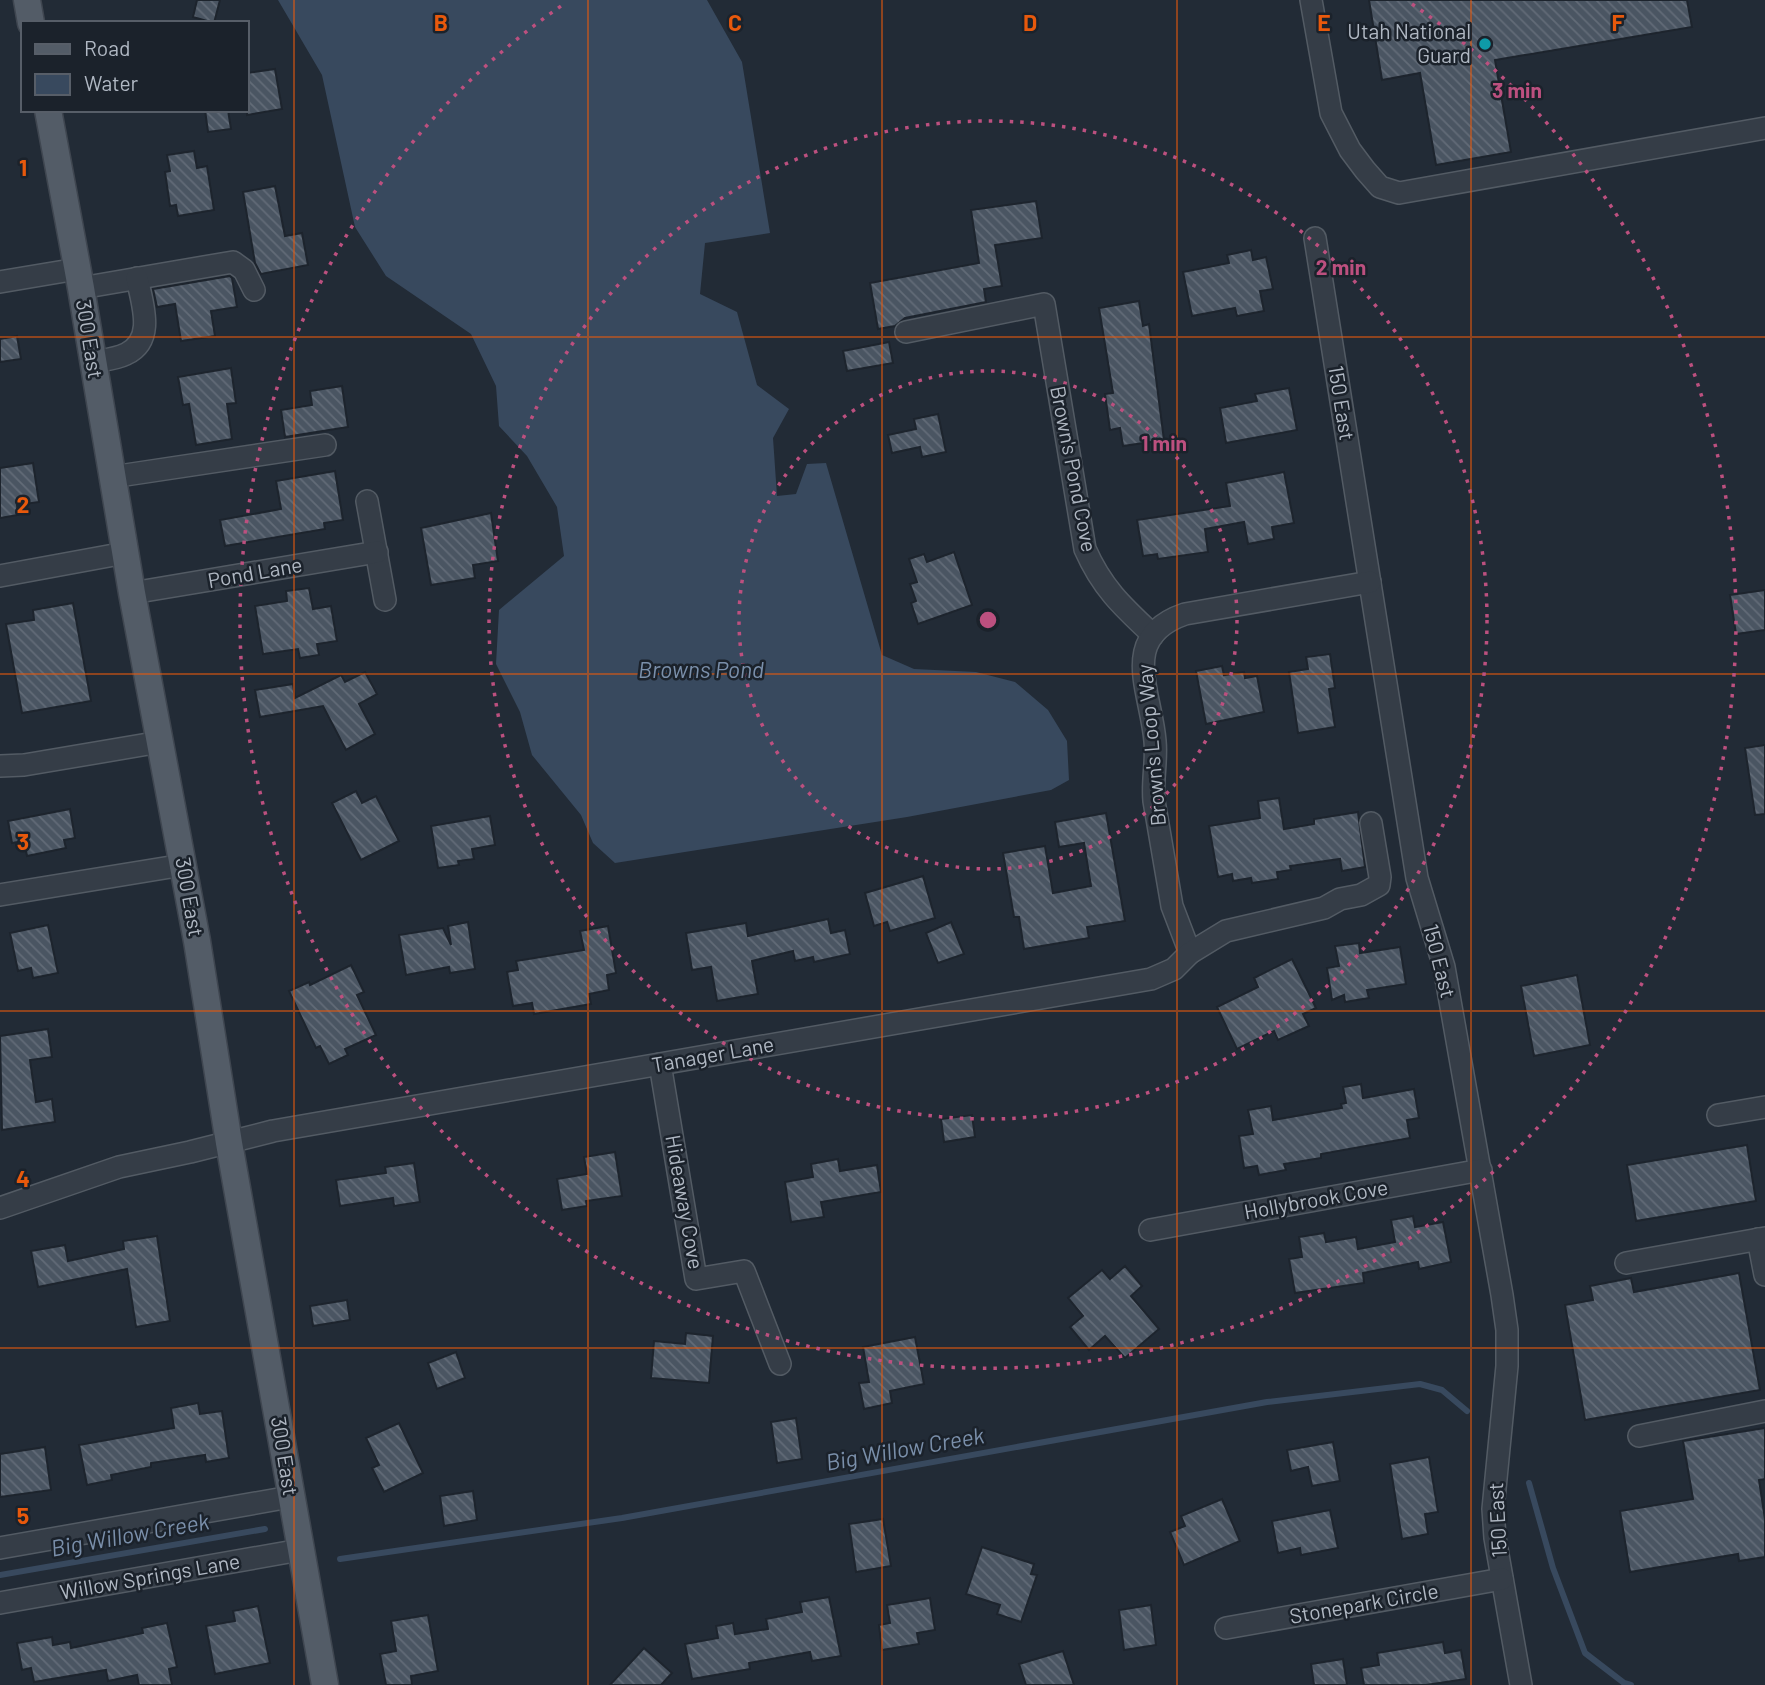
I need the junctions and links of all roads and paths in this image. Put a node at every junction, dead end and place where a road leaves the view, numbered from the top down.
1 (27, 0) edge
2 (1311, 0) edge
3 (31, 21) edge
4 (48, 112) edge
5 (1765, 128) edge
6 (1315, 238) dead end
7 (79, 278) junction
8 (137, 278) junction
9 (0, 282) edge
10 (254, 290) dead end
11 (906, 332) dead end
12 (93, 362) junction
13 (325, 445) dead end
14 (112, 477) junction
15 (368, 501) dead end
16 (377, 552) junction
17 (125, 553) junction
18 (0, 576) edge
19 (1370, 582) junction
20 (132, 593) junction
21 (385, 600) dead end
22 (1153, 635) junction
23 (160, 742) junction
24 (0, 766) edge
25 (1371, 823) dead end
26 (183, 865) junction
27 (0, 895) edge
28 (1190, 953) junction
29 (660, 1064) junction
30 (1765, 1107) edge
31 (1718, 1115) dead end
32 (229, 1143) junction
33 (1481, 1170) junction
34 (0, 1208) edge
35 (1150, 1230) dead end
36 (1762, 1238) edge
37 (1626, 1263) dead end
38 (1765, 1275) edge
39 (780, 1364) dead end
40 (1765, 1411) edge
41 (1639, 1436) dead end
42 (290, 1497) junction
43 (0, 1548) edge
44 (300, 1550) junction
45 (1502, 1579) junction
46 (0, 1603) edge
47 (1227, 1628) dead end
48 (325, 1685) edge
49 (1521, 1685) edge

1 - 3 main road
2 - 5 street
4 - 7 main road, 300 East
6 - 19 street, 150 East
7 - 8 street
7 - 9 street
7 - 12 main road, 300 East
8 - 10 street
8 - 12 street
11 - 22 street, Brown's Pond Cove
12 - 14 main road, 300 East
13 - 14 street
14 - 17 main road, 300 East
15 - 16 street
16 - 20 street, Pond Lane
16 - 21 street
17 - 18 street
17 - 20 main road, 300 East
19 - 22 street, Brown's Loop Way
19 - 33 street, 150 East
20 - 23 main road, 300 East
22 - 28 street, Brown's Loop Way
23 - 24 street
23 - 26 main road, 300 East
25 - 28 street, Tanager Lane
26 - 27 street
26 - 32 main road, 300 East
28 - 29 street, Tanager Lane
29 - 32 street, Tanager Lane
29 - 39 street, Hideaway Cove
30 - 31 street
32 - 34 street, Tanager Lane
32 - 42 main road, 300 East
33 - 35 street, Hollybrook Cove
33 - 45 street, 150 East
36 - 37 street
36 - 38 street
40 - 41 street
42 - 43 street
42 - 44 main road, 300 East
44 - 46 street, Willow Springs Lane
44 - 48 main road, 300 East
45 - 47 street, Stonepark Circle
45 - 49 street, 150 East

